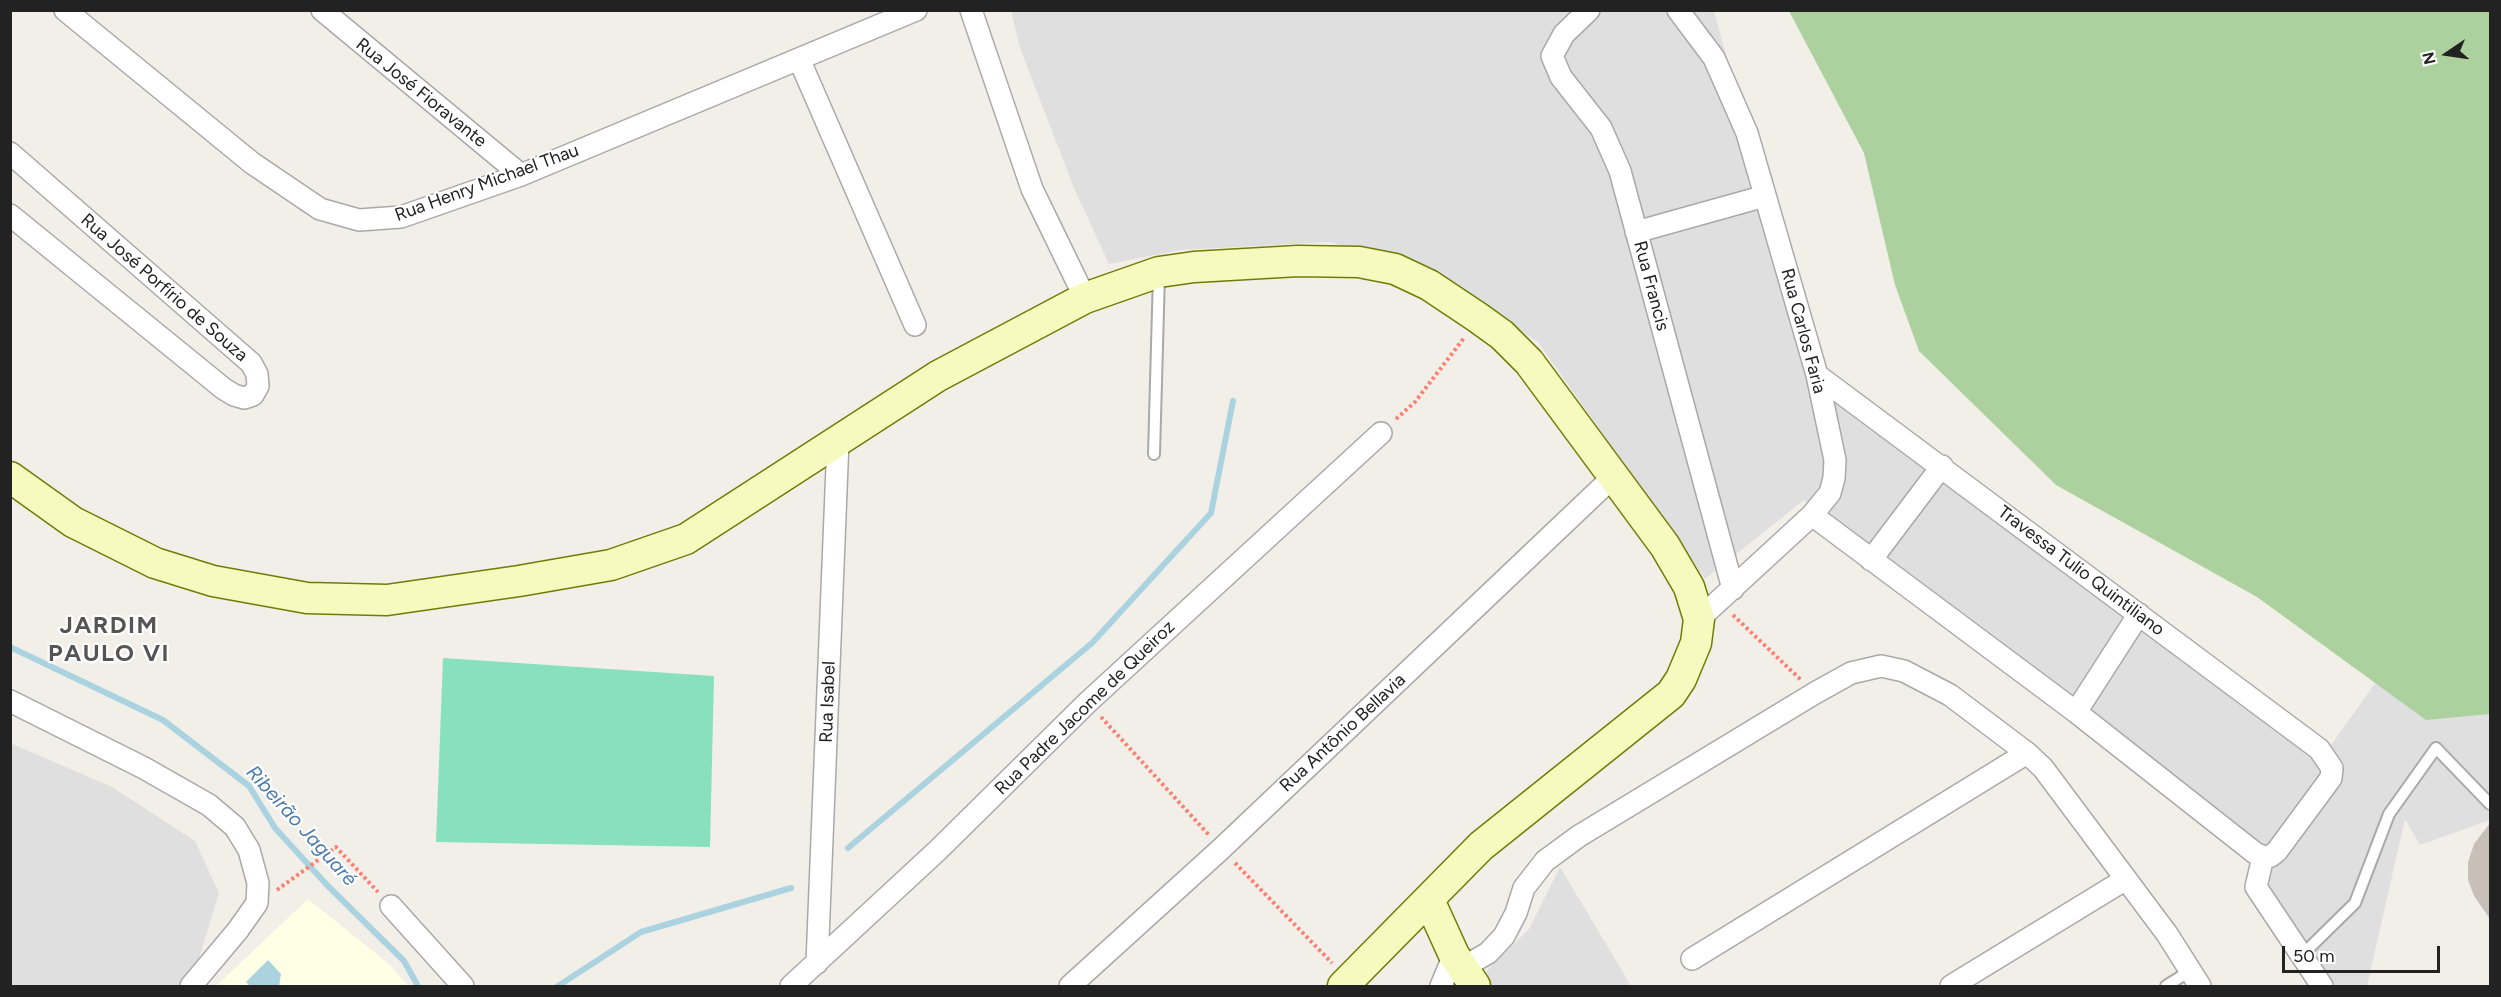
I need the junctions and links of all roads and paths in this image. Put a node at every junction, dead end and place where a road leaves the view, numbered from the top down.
1 (65, 10) edge
2 (322, 10) edge
3 (916, 10) edge
4 (971, 10) edge
5 (1589, 10) edge
6 (1678, 10) edge
7 (799, 59) junction
8 (10, 153) edge
9 (521, 175) junction
10 (1765, 196) junction
11 (10, 215) edge
12 (1636, 232) junction
13 (1159, 272) junction
14 (1084, 298) junction
15 (1477, 317) junction
16 (915, 325) dead end
17 (1817, 375) junction
18 (1381, 433) joint
19 (838, 441) junction
20 (1154, 454) dead end
21 (1942, 466) junction
22 (1614, 476) junction
23 (10, 477) edge
24 (1812, 515) junction
25 (1871, 560) junction
26 (1717, 603) junction
27 (2139, 614) junction
28 (1815, 693) junction
29 (10, 701) edge
30 (1088, 702) junction
31 (2076, 712) junction
32 (2027, 753) junction
33 (2490, 804) edge
34 (1221, 849) junction
35 (2270, 854) junction
36 (294, 879) dead end
37 (2126, 879) junction
38 (1429, 900) junction
39 (391, 906) joint
40 (2301, 956) junction
41 (1692, 959) dead end
42 (817, 963) junction
43 (1458, 974) edge
44 (2195, 979) edge
45 (1346, 984) edge
46 (191, 987) edge
47 (463, 987) edge
48 (791, 987) edge
49 (1070, 987) edge
50 (1951, 987) edge
51 (2166, 987) edge
52 (2322, 987) edge

1 - 9 street, Rua Henry Michael Thau
2 - 9 street, Rua José Fioravante
3 - 7 street, Rua Henry Michael Thau
4 - 14 street
5 - 12 street, Rua Francis
6 - 10 street, Rua Carlos Faria
7 - 9 street, Rua Henry Michael Thau
7 - 16 street
8 - 11 street, Rua José Porfírio de Souza
10 - 12 street
10 - 17 street, Rua Carlos Faria
12 - 26 street, Rua Francis
13 - 14 main road
13 - 15 main road
13 - 20 lane
14 - 19 main road
15 - 18 path
15 - 22 main road
17 - 21 street, Travessa Tulio Quintiliano
17 - 24 street, Rua Carlos Faria
18 - 30 street, Rua Padre Jacome de Queiroz
19 - 23 main road
19 - 42 street, Rua Isabel
21 - 25 street
21 - 27 street, Travessa Tulio Quintiliano
22 - 26 main road
22 - 34 street, Rua Antônio Bellavia
24 - 25 street
24 - 26 street, Rua Carlos Faria
25 - 31 street
26 - 28 path
26 - 38 main road
27 - 31 street
27 - 35 street, Travessa Tulio Quintiliano
28 - 32 street
28 - 43 street
29 - 46 street
30 - 34 path
30 - 42 street, Rua Padre Jacome de Queiroz
31 - 35 street
32 - 37 street
32 - 41 street
33 - 40 lane
34 - 45 path
34 - 49 street, Rua Antônio Bellavia
35 - 40 street
36 - 39 path
37 - 44 street
37 - 50 street
38 - 43 main road
38 - 45 main road
39 - 47 street
40 - 52 street
42 - 48 street, Rua Padre Jacome de Queiroz
44 - 51 lane

